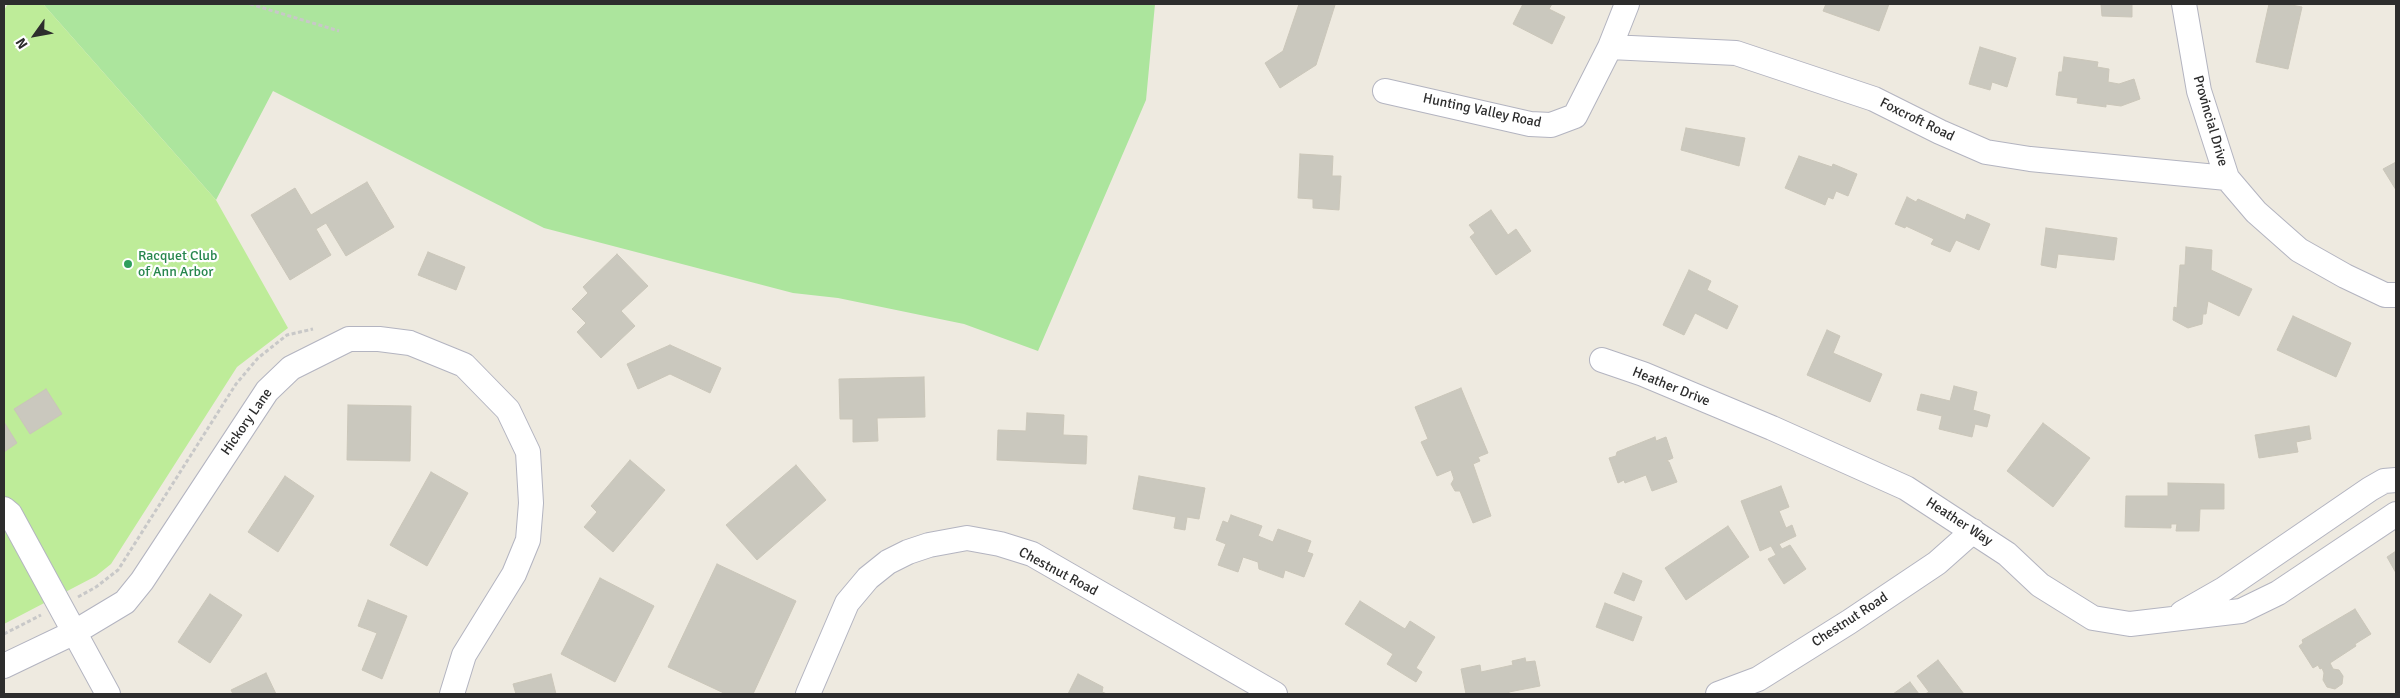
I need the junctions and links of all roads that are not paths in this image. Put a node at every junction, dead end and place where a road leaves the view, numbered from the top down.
1 (1627, 4) edge
2 (2184, 4) edge
3 (1610, 47) junction
4 (1385, 91) dead end
5 (2227, 178) junction
6 (2396, 295) edge
7 (1602, 360) dead end
8 (1740, 415) joint
9 (2396, 480) edge
10 (6, 514) edge
11 (2396, 514) edge
12 (1973, 531) junction
13 (2171, 618) junction
14 (75, 632) junction
15 (4, 666) edge
16 (108, 694) edge
17 (452, 694) edge
18 (808, 694) edge
19 (1276, 694) edge
20 (1718, 694) edge

1 - 3 street, Hunting Valley Road
2 - 5 street, Provincial Drive
3 - 4 street, Hunting Valley Road
3 - 5 street, Foxcroft Road
5 - 6 street, Provincial Drive
7 - 8 street, Heather Drive
8 - 12 street, Heather Way
9 - 13 street, Heather Way
10 - 14 street
11 - 13 street, Heather Way
12 - 13 street, Heather Way
12 - 20 street, Chestnut Road
14 - 15 street, Hickory Lane
14 - 16 street
14 - 17 street, Hickory Lane
18 - 19 street, Chestnut Road

